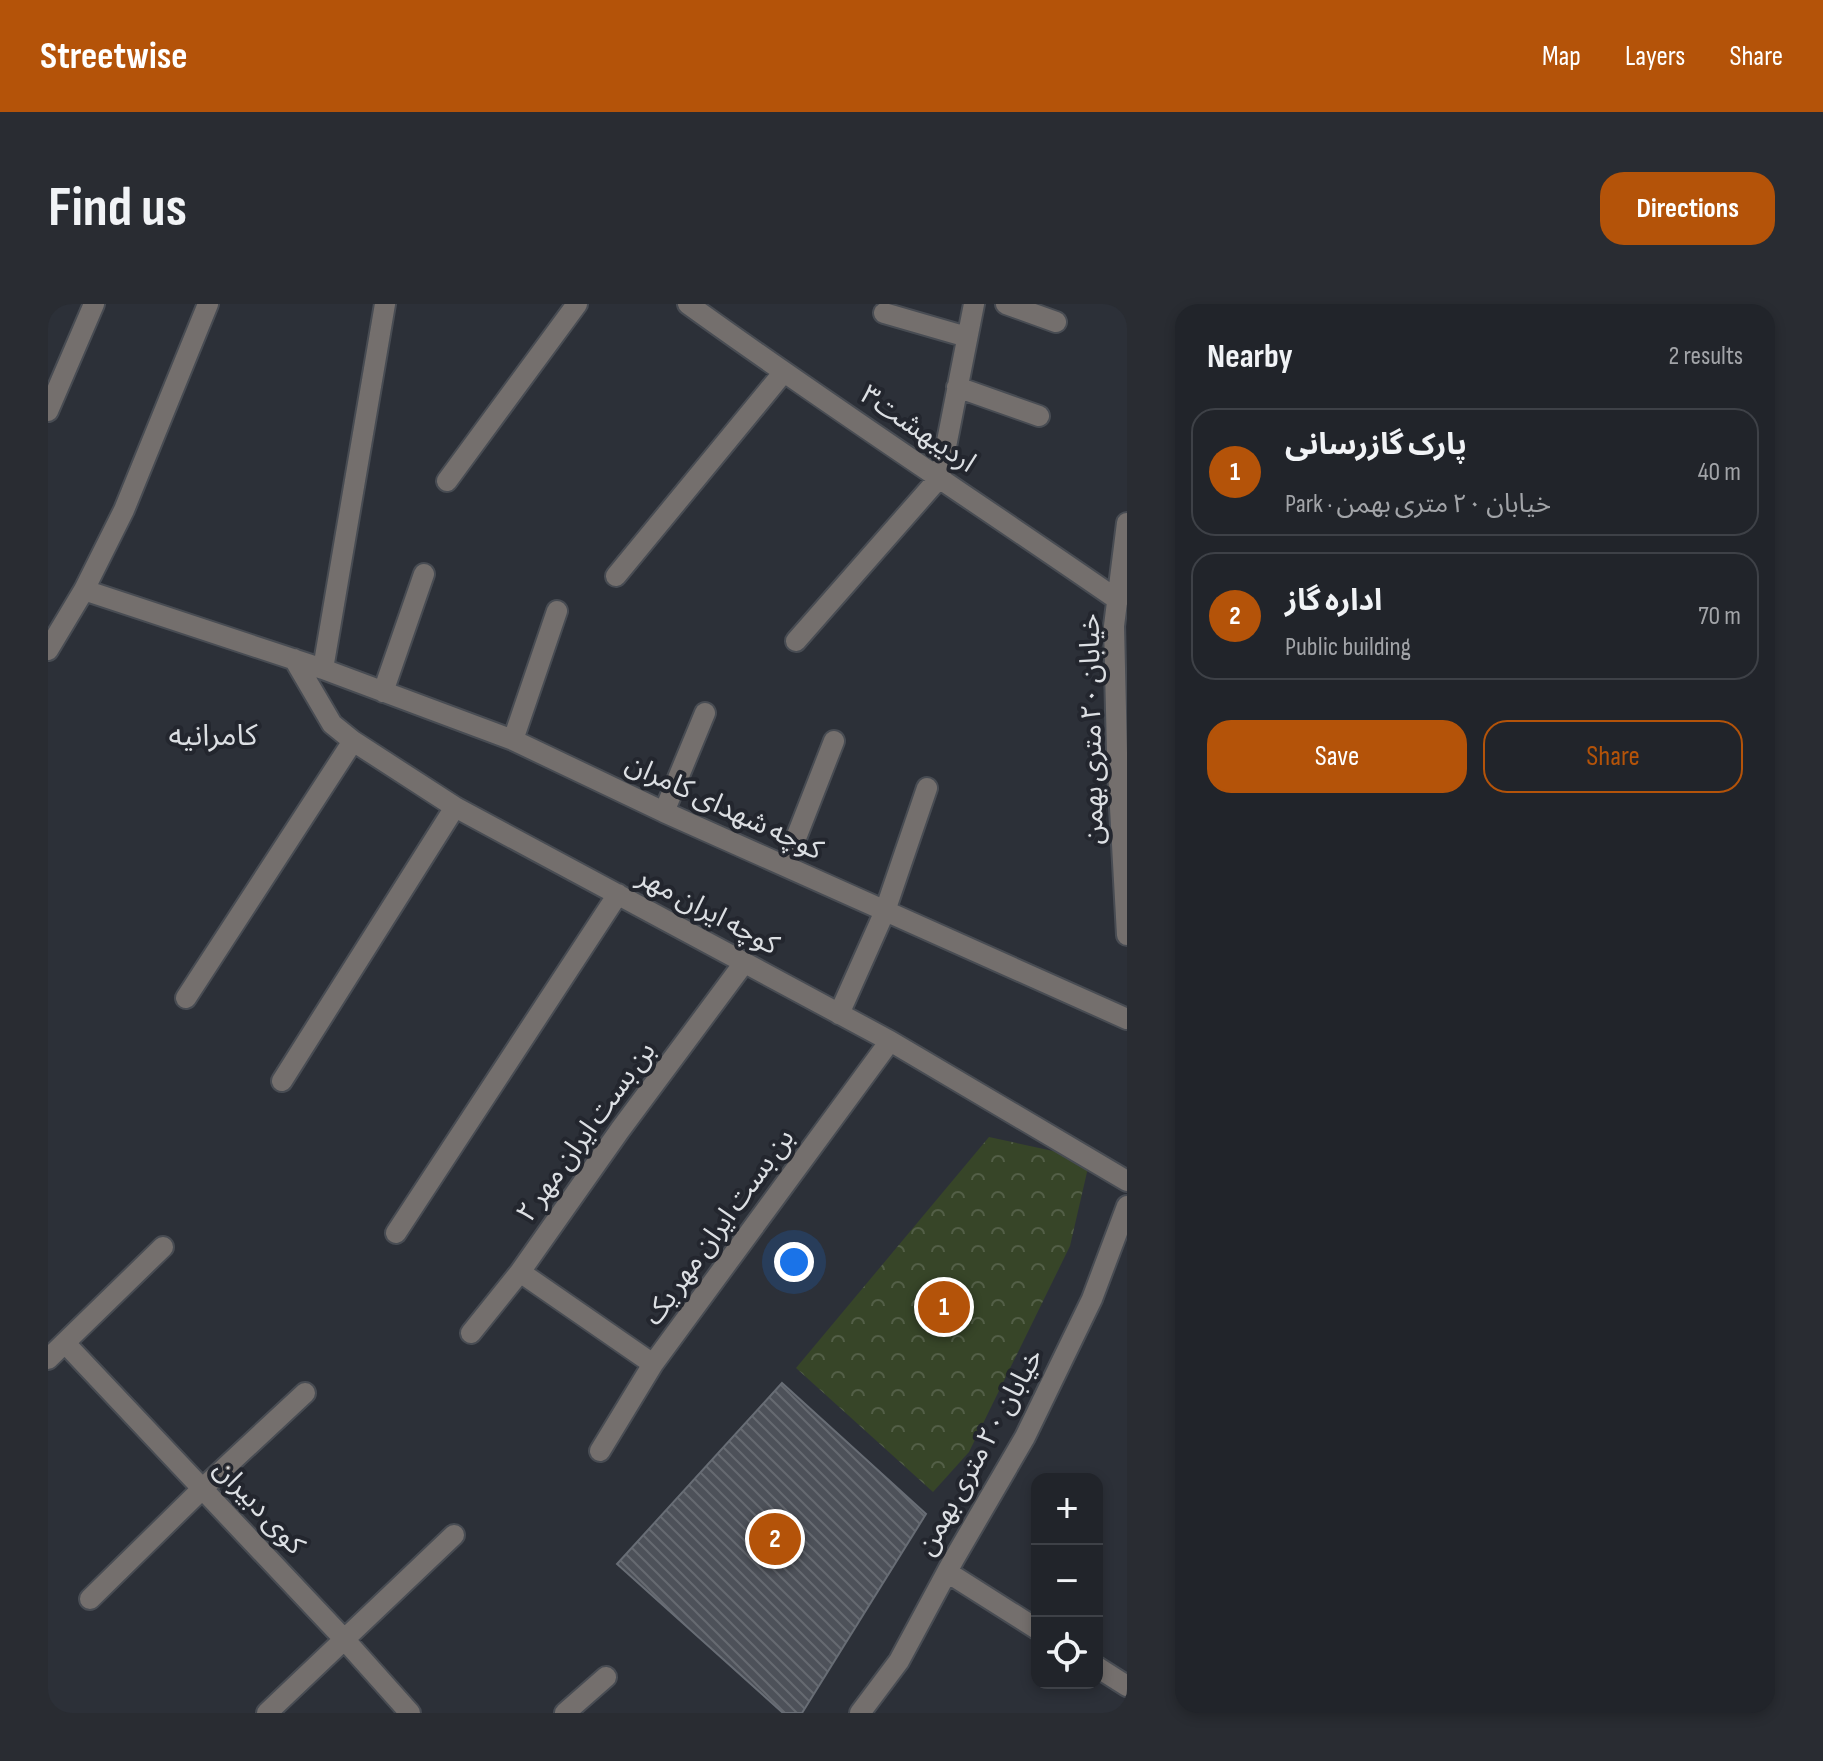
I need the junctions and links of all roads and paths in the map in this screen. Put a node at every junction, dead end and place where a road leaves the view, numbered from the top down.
1 (94, 304) edge
2 (208, 304) edge
3 (385, 304) edge
4 (577, 304) edge
5 (688, 304) edge
6 (974, 304) edge
7 (1006, 304) edge
8 (884, 313) dead end
9 (1056, 322) dead end
10 (967, 337) junction
11 (783, 373) junction
12 (957, 387) junction
13 (48, 411) edge
14 (1039, 416) dead end
15 (940, 477) junction
16 (447, 481) dead end
17 (1127, 523) edge
18 (424, 574) dead end
19 (616, 576) dead end
20 (84, 590) junction
21 (1118, 600) junction
22 (557, 611) dead end
23 (796, 641) dead end
24 (48, 650) edge
25 (294, 659) junction
26 (323, 669) junction
27 (383, 692) junction
28 (705, 713) dead end
29 (513, 740) junction
30 (353, 741) junction
31 (834, 741) dead end
32 (927, 788) dead end
33 (455, 807) junction
34 (664, 812) junction
35 (785, 866) junction
36 (1126, 889) edge
37 (618, 894) junction
38 (885, 911) junction
39 (1127, 935) edge
40 (744, 963) junction
41 (186, 998) dead end
42 (839, 1014) junction
43 (1127, 1019) edge
44 (890, 1041) junction
45 (282, 1081) dead end
46 (1127, 1181) edge
47 (1127, 1206) edge
48 (396, 1233) dead end
49 (163, 1247) dead end
50 (520, 1272) junction
51 (471, 1333) dead end
52 (65, 1343) junction
53 (48, 1359) edge
54 (653, 1364) junction
55 (305, 1393) dead end
56 (600, 1451) dead end
57 (203, 1488) junction
58 (454, 1535) dead end
59 (947, 1572) junction
60 (90, 1599) dead end
61 (1031, 1625) edge
62 (344, 1639) junction
63 (1103, 1671) edge
64 (606, 1677) dead end
65 (1127, 1686) edge
66 (267, 1713) edge
67 (410, 1713) edge
68 (565, 1713) edge
69 (860, 1713) edge

1 - 13 street
2 - 20 street
3 - 26 street
4 - 16 street
5 - 11 street, اردیبهشت۳
6 - 10 street
7 - 9 street
8 - 10 street
10 - 12 street
11 - 15 street, اردیبهشت۳
11 - 19 street
12 - 14 street
12 - 15 street
15 - 21 street, اردیبهشت۳
15 - 23 street
17 - 21 street, خیابان ۲۰ متری بهمن
18 - 27 street
20 - 24 street
20 - 25 street, کوچه شهدای کامران
21 - 36 street, خیابان ۲۰ متری بهمن
22 - 29 street
25 - 26 street, کوچه شهدای کامران
25 - 30 street, کوچه ایران مهر
26 - 27 street, کوچه شهدای کامران
27 - 29 street, کوچه شهدای کامران
28 - 34 street
29 - 34 street, کوچه شهدای کامران
30 - 33 street, کوچه ایران مهر
30 - 41 street
31 - 35 street
32 - 38 street
33 - 37 street, کوچه ایران مهر
33 - 45 street
34 - 35 street, کوچه شهدای کامران
35 - 38 street, کوچه شهدای کامران
36 - 39 street, خیابان ۲۰ متری بهمن
37 - 40 street, کوچه ایران مهر
37 - 48 street
38 - 42 street
38 - 43 street, کوچه شهدای کامران
40 - 42 street, کوچه ایران مهر
40 - 50 street, ۲ بن بست ایران مهر
42 - 44 street, کوچه ایران مهر
44 - 46 street, کوچه ایران مهر
44 - 54 street, بن بست ایران مهر یک
47 - 59 street, خیابان ۲۰ متری بهمن
49 - 52 street
50 - 51 street, ۲ بن بست ایران مهر
50 - 54 street
52 - 53 street
52 - 57 street, کوی دبیران
54 - 56 street, بن بست ایران مهر یک
55 - 57 street
57 - 60 street
57 - 62 street, کوی دبیران
58 - 62 street
59 - 61 street
59 - 69 street, خیابان ۲۰ متری بهمن
62 - 66 street
62 - 67 street, کوی دبیران
63 - 65 street
64 - 68 street

